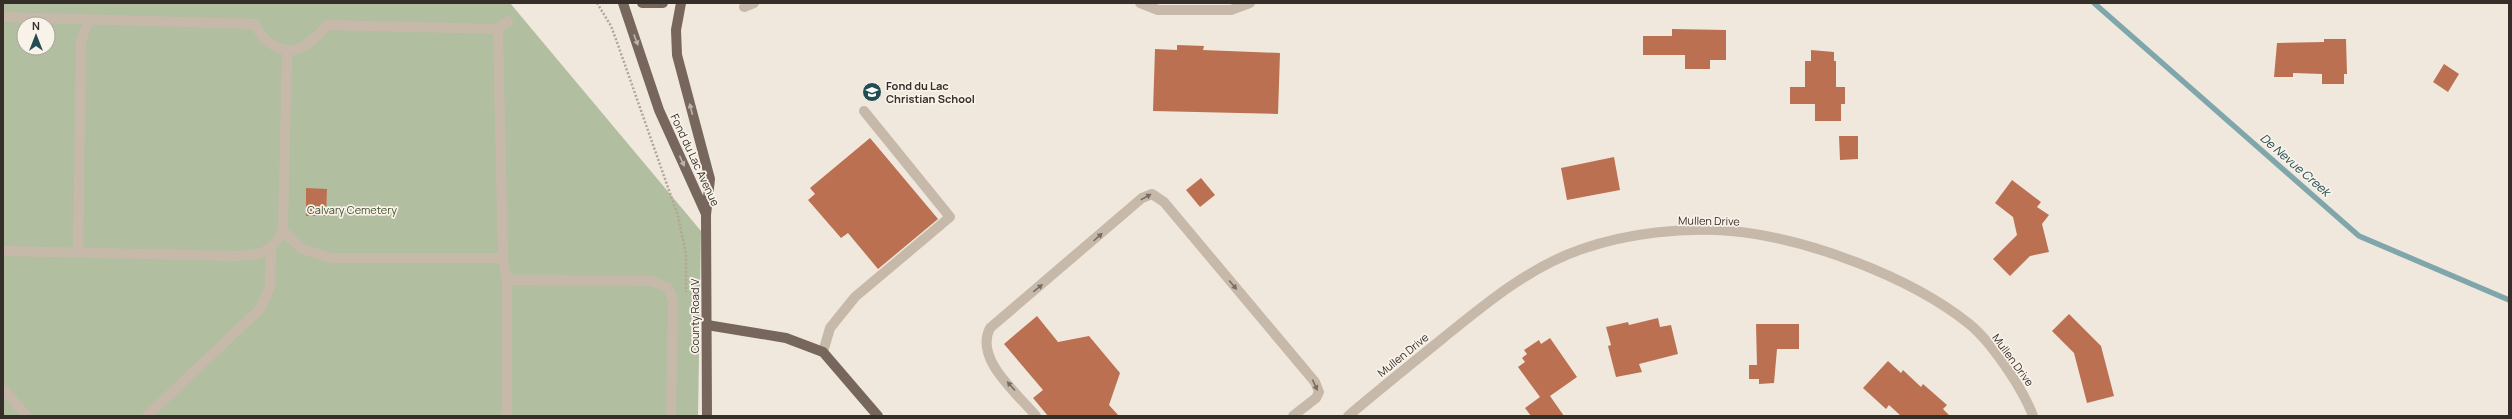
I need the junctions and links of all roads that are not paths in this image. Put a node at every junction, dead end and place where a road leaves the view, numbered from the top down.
1 (623, 3) edge
2 (642, 3) edge
3 (663, 3) edge
4 (681, 3) edge
5 (1140, 3) edge
6 (1250, 3) edge
7 (3, 17) edge
8 (89, 20) junction
9 (508, 21) dead end
10 (498, 29) junction
11 (287, 50) junction
12 (864, 110) dead end
13 (706, 215) junction
14 (283, 231) junction
15 (271, 248) junction
16 (3, 251) edge
17 (78, 252) junction
18 (503, 258) junction
19 (507, 280) junction
20 (707, 325) junction
21 (823, 352) junction
22 (3, 389) edge
23 (27, 416) edge
24 (147, 416) edge
25 (507, 416) edge
26 (671, 416) edge
27 (707, 416) edge
28 (878, 416) edge
29 (1036, 416) edge
30 (1293, 416) edge
31 (1348, 416) edge
32 (2033, 416) edge

1 -> 13 main road, Fond du Lac Avenue
2 - 3 main road
13 -> 4 main road, Fond du Lac Avenue
5 - 6 street
7 - 8 street
8 - 11 street
8 - 17 street
9 - 10 street
10 - 11 street
10 - 18 street
11 - 14 street
12 - 21 street
13 - 20 main road, County Road V
14 - 15 street
14 - 18 street
15 - 17 street
15 - 24 street
16 - 17 street
18 - 19 street
19 - 25 street
19 - 26 street
20 - 21 main road
20 - 27 main road, County Road V
21 - 28 main road
22 - 23 street
29 -> 30 street
31 - 32 street, Mullen Drive

